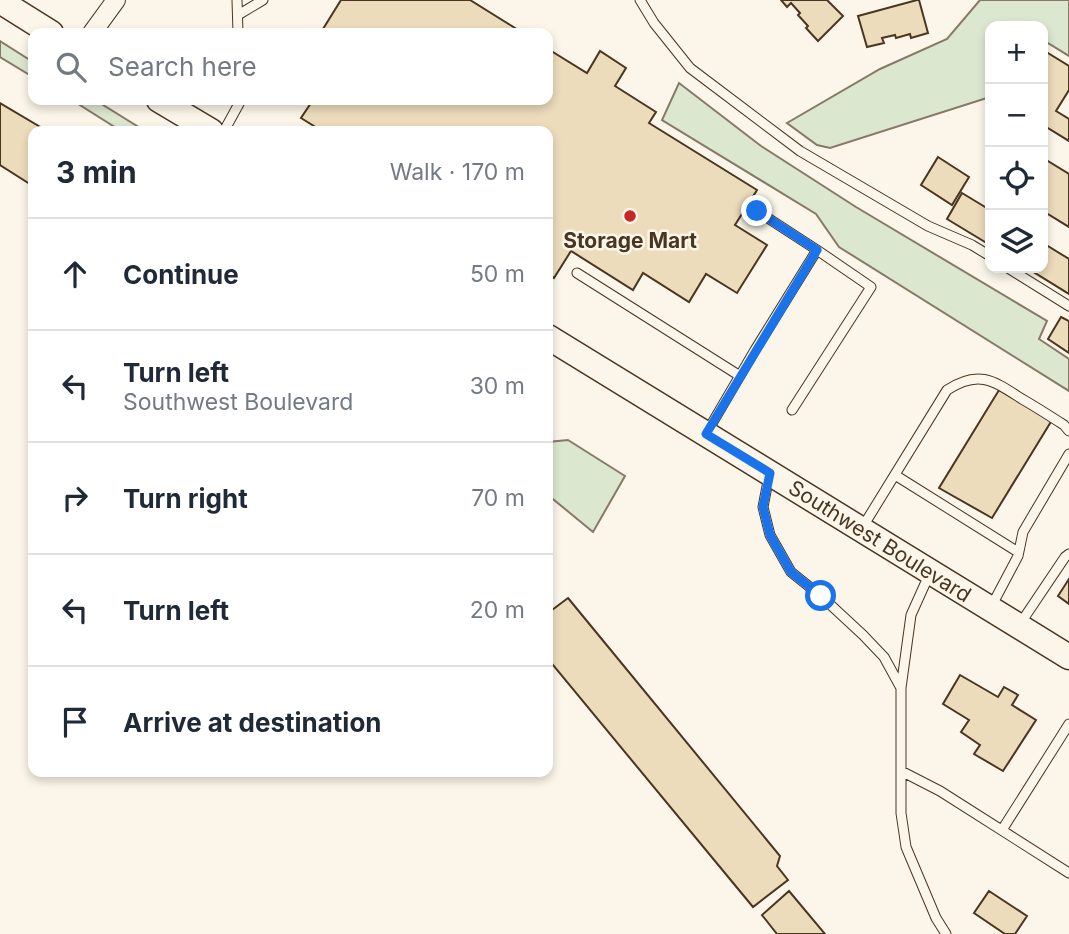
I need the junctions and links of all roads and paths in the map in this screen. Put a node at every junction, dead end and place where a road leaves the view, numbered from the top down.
1 (116, 0) edge
2 (237, 0) edge
3 (263, 0) edge
4 (640, 0) edge
5 (0, 1) edge
6 (237, 15) junction
7 (43, 28) edge
8 (96, 28) edge
9 (238, 28) edge
10 (167, 105) edge
11 (238, 105) edge
12 (203, 126) edge
13 (227, 126) edge
14 (757, 211) dead end
15 (817, 250) junction
16 (985, 253) edge
17 (577, 273) dead end
18 (1016, 273) edge
19 (1069, 306) edge
20 (553, 340) edge
21 (740, 376) junction
22 (792, 410) dead end
23 (1069, 431) edge
24 (706, 434) junction
25 (1069, 454) edge
26 (770, 473) junction
27 (895, 475) junction
28 (861, 530) junction
29 (1018, 552) junction
30 (1069, 554) edge
31 (930, 572) junction
32 (990, 609) junction
33 (1018, 626) junction
34 (1069, 657) edge
35 (901, 688) junction
36 (1069, 724) edge
37 (901, 771) junction
38 (1002, 830) junction
39 (1069, 873) edge
40 (946, 934) edge

1 - 8 street
2 - 6 lane
3 - 6 lane
4 - 16 lane
5 - 7 main road
6 - 9 lane
10 - 12 main road
11 - 13 lane
14 - 15 lane
15 - 21 lane
15 - 22 lane
17 - 21 lane
18 - 19 lane
20 - 24 main road, Southwest Boulevard
21 - 24 lane
23 - 27 lane
24 - 26 main road, Southwest Boulevard
25 - 29 lane
26 - 28 main road, Southwest Boulevard
26 - 35 lane
27 - 28 lane
27 - 29 lane
28 - 31 main road, Southwest Boulevard
29 - 32 lane
30 - 33 lane
31 - 32 main road, Southwest Boulevard
31 - 35 lane
32 - 33 main road, Southwest Boulevard
33 - 34 main road, Southwest Boulevard
35 - 37 lane
36 - 38 lane
37 - 38 lane
37 - 40 lane
38 - 39 lane

